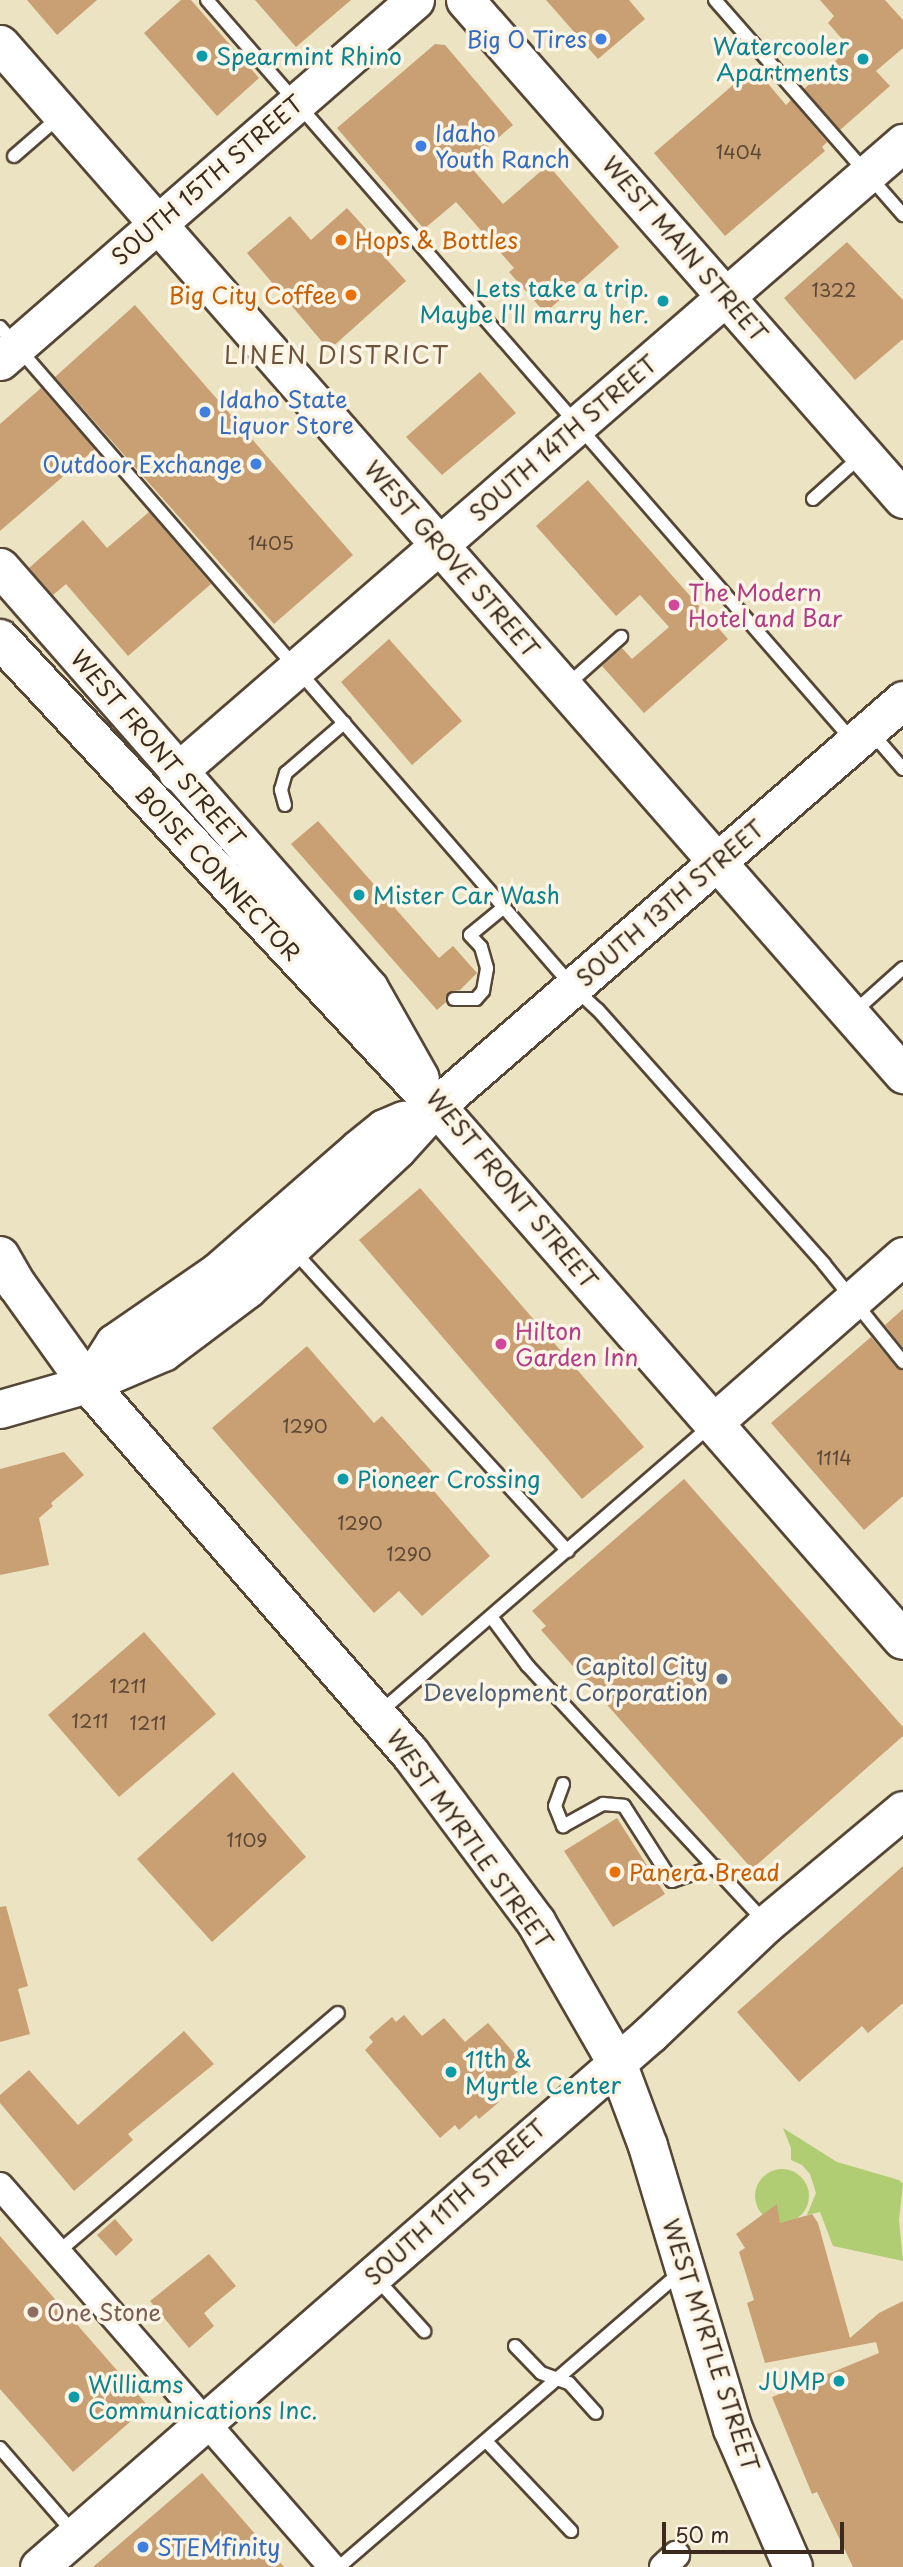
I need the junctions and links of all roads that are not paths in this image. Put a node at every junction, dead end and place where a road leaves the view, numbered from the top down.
1 (207, 0) edge
2 (415, 0) edge
3 (466, 0) edge
4 (715, 0) edge
5 (0, 44) edge
6 (294, 104) junction
7 (62, 115) junction
8 (903, 143) edge
9 (14, 156) dead end
10 (867, 174) junction
11 (903, 215) edge
12 (157, 223) junction
13 (727, 297) junction
14 (5, 345) edge
15 (578, 424) junction
16 (864, 454) junction
17 (813, 499) dead end
18 (903, 499) edge
19 (440, 546) junction
20 (0, 567) edge
21 (621, 638) dead end
22 (0, 639) edge
23 (297, 669) junction
24 (564, 687) junction
25 (903, 699) edge
26 (344, 723) junction
27 (862, 736) junction
28 (903, 769) edge
29 (177, 772) junction
30 (285, 805) dead end
31 (717, 862) junction
32 (504, 907) junction
33 (903, 968) edge
34 (573, 987) junction
35 (454, 999) dead end
36 (851, 1014) junction
37 (903, 1074) edge
38 (436, 1106) junction
39 (289, 1246) junction
40 (0, 1256) edge
41 (903, 1256) edge
42 (852, 1301) junction
43 (903, 1362) edge
44 (88, 1384) junction
45 (0, 1409) edge
46 (713, 1423) junction
47 (568, 1551) junction
48 (492, 1618) junction
49 (903, 1640) edge
50 (377, 1714) junction
51 (563, 1784) dead end
52 (903, 1810) edge
53 (716, 1866) junction
54 (766, 1924) junction
55 (338, 2013) dead end
56 (617, 2063) junction
57 (0, 2186) edge
58 (58, 2252) junction
59 (684, 2270) junction
60 (373, 2276) junction
61 (424, 2331) dead end
62 (515, 2346) dead end
63 (558, 2379) junction
64 (596, 2413) dead end
65 (206, 2421) junction
66 (486, 2441) junction
67 (0, 2448) edge
68 (571, 2531) dead end
69 (75, 2535) junction
70 (39, 2567) edge
71 (332, 2567) edge
72 (339, 2567) edge
73 (793, 2567) edge

1 - 6 lane
2 - 6 street, SOUTH 15TH STREET
3 - 13 street, WEST MAIN STREET
4 - 10 lane
5 - 7 street, WEST GROVE STREET
6 - 12 street, SOUTH 15TH STREET
6 - 15 lane
7 - 9 lane
7 - 12 street, WEST GROVE STREET
8 - 10 street, SOUTH 14TH STREET
10 - 11 lane
10 - 13 street, SOUTH 14TH STREET
12 - 14 street, SOUTH 15TH STREET
12 - 19 street, WEST GROVE STREET
13 - 15 street, SOUTH 14TH STREET
13 - 16 street, WEST MAIN STREET
14 - 23 lane
15 - 19 street, SOUTH 14TH STREET
15 - 27 lane
16 - 17 lane
16 - 18 street, WEST MAIN STREET
19 - 23 street, SOUTH 14TH STREET
19 - 24 street, WEST GROVE STREET
20 - 29 street, WEST FRONT STREET
21 - 24 lane
22 - 38 main road, BOISE CONNECTOR
23 - 26 lane
23 - 29 street, SOUTH 14TH STREET
24 - 31 street, WEST GROVE STREET
25 - 27 street, SOUTH 13TH STREET
26 - 30 lane
26 - 32 lane
27 - 28 lane
27 - 31 street, SOUTH 13TH STREET
29 - 38 street, WEST FRONT STREET
31 - 34 street, SOUTH 13TH STREET
31 - 36 street, WEST GROVE STREET
32 - 34 lane
32 - 35 lane
33 - 36 lane
34 - 38 street, SOUTH 13TH STREET
34 - 42 lane
36 - 37 street, WEST GROVE STREET
38 - 39 street, SOUTH 13TH STREET
38 - 44 street, SOUTH 13TH STREET
38 - 46 main road, WEST FRONT STREET
39 - 44 street, SOUTH 13TH STREET
39 - 47 lane
40 - 44 main road
41 - 42 street
42 - 43 lane
42 - 46 street
44 - 45 street, SOUTH 13TH STREET
44 - 50 main road, WEST MYRTLE STREET
46 - 47 lane
46 - 49 main road, WEST FRONT STREET
47 - 48 lane
48 - 50 lane
48 - 53 lane
50 - 56 main road, WEST MYRTLE STREET
51 - 53 lane
52 - 54 street, SOUTH 11TH STREET
53 - 54 lane
54 - 56 street, SOUTH 11TH STREET
55 - 58 lane
56 - 59 main road, WEST MYRTLE STREET
56 - 60 street, SOUTH 11TH STREET
57 - 58 street
58 - 65 street
59 - 63 lane
59 - 73 main road, WEST MYRTLE STREET
60 - 61 lane
60 - 65 street, SOUTH 11TH STREET
62 - 63 lane
63 - 64 lane
63 - 66 lane
65 - 69 street, SOUTH 11TH STREET
65 - 71 street
66 - 68 lane
66 - 72 lane
67 - 69 lane
69 - 70 street, SOUTH 11TH STREET

